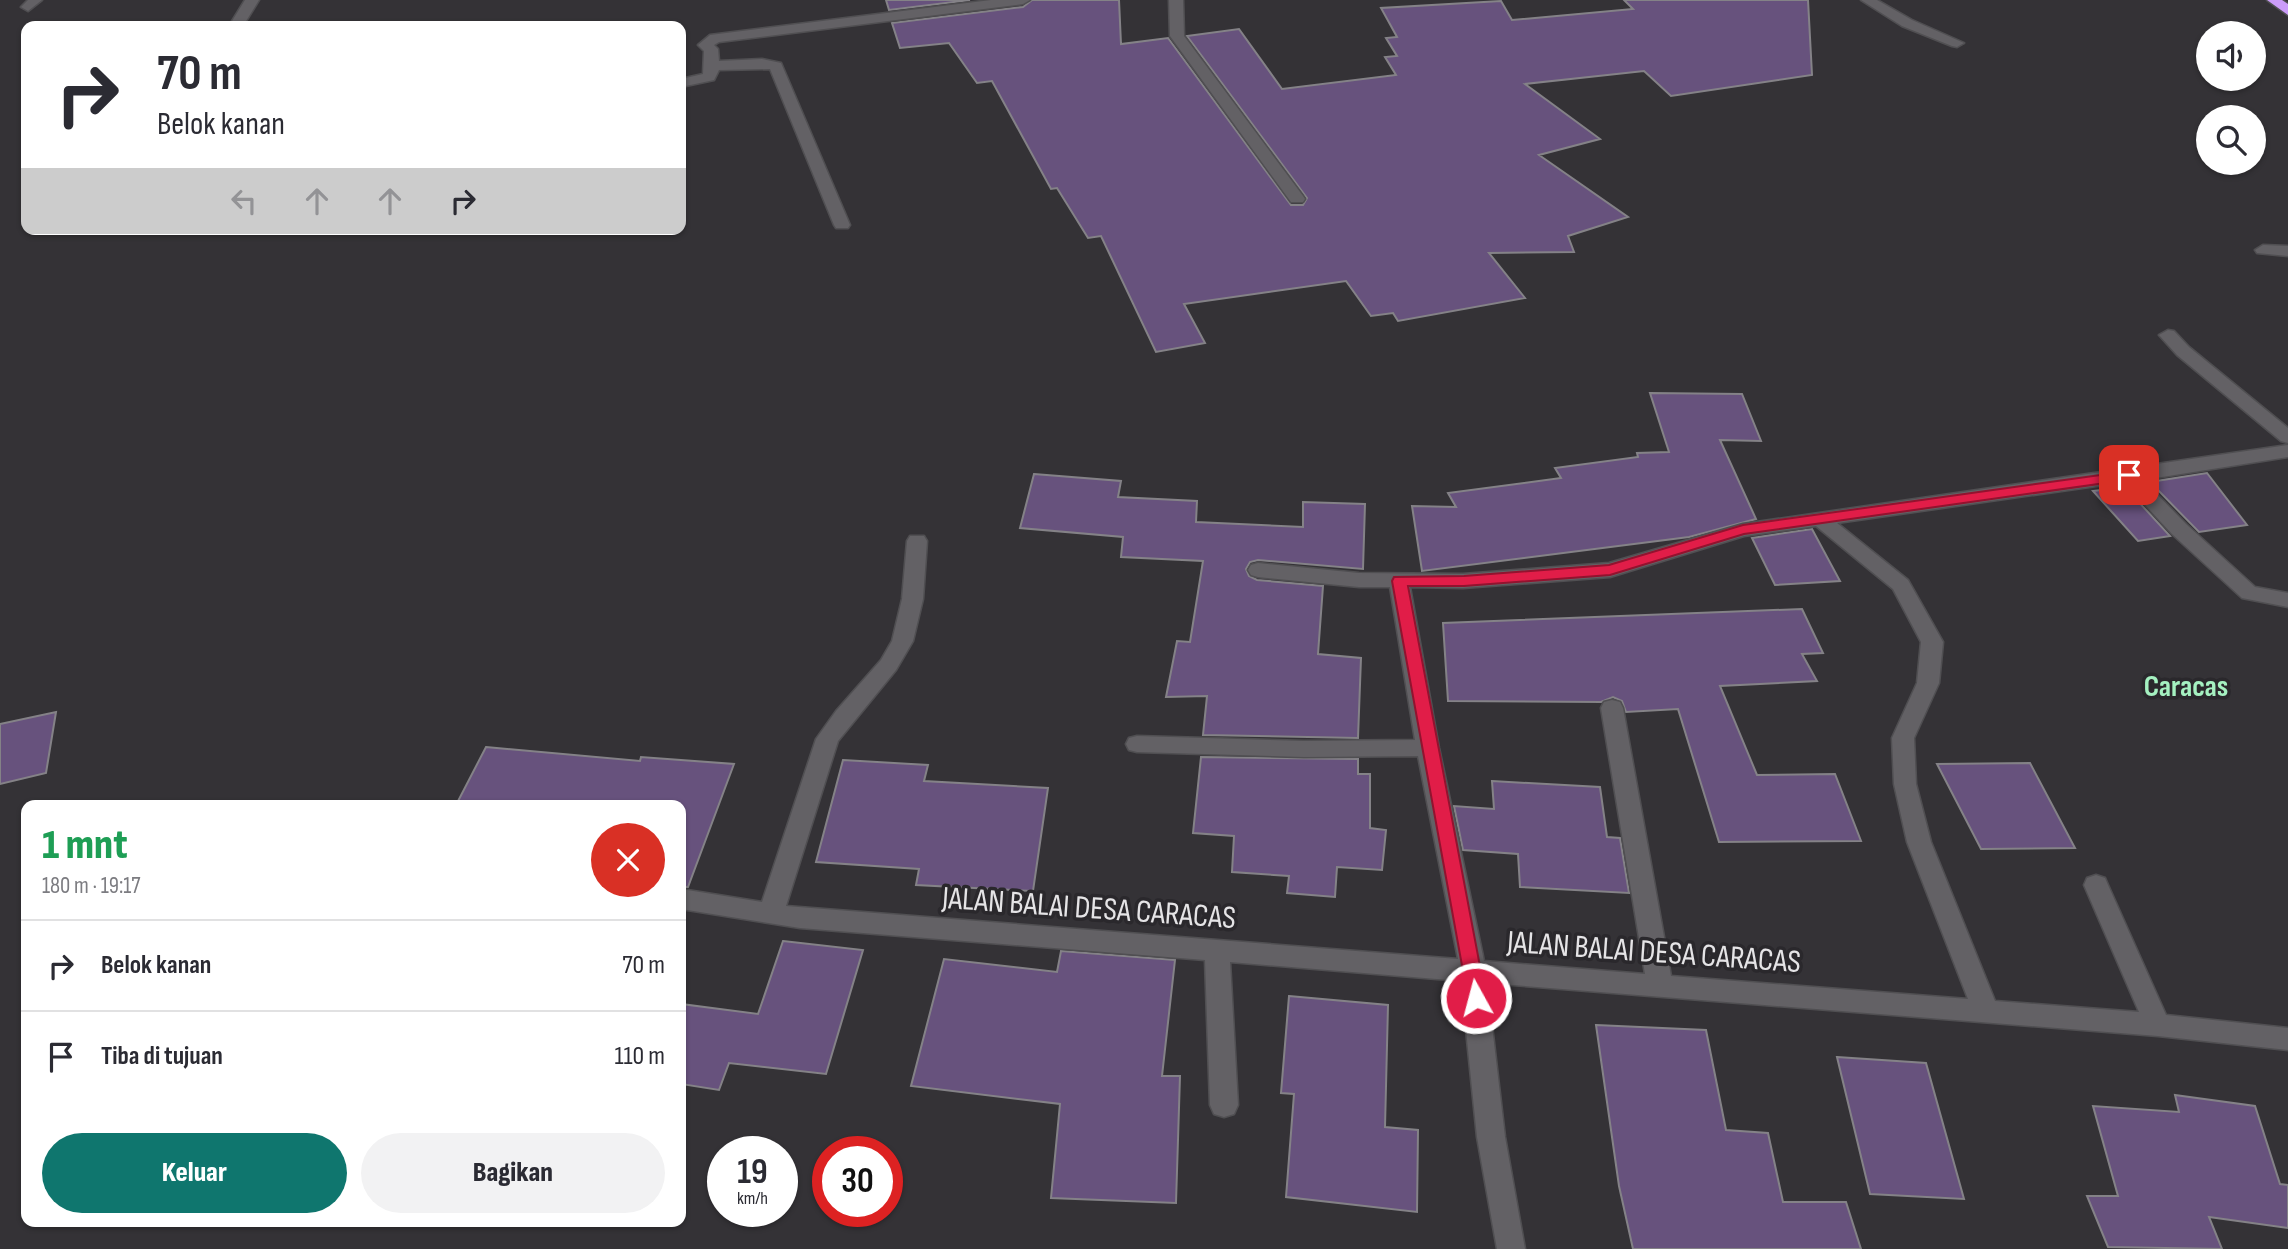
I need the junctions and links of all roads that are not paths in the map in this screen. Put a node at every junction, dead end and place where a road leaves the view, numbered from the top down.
1 (252, 0) edge
2 (1024, 0) edge
3 (1176, 0) edge
4 (1868, 0) edge
5 (2274, 0) edge
6 (2288, 11) edge
7 (239, 21) edge
8 (1958, 43) dead end
9 (711, 65) junction
10 (686, 82) edge
11 (1297, 199) dead end
12 (842, 225) dead end
13 (2263, 250) dead end
14 (2288, 251) edge
15 (2168, 335) dead end
16 (2288, 437) edge
17 (2288, 451) edge
18 (2129, 475) junction
19 (1821, 519) junction
20 (917, 541) dead end
21 (1258, 570) dead end
22 (1399, 581) junction
23 (2288, 600) edge
24 (1612, 708) dead end
25 (1137, 744) dead end
26 (1428, 748) junction
27 (2096, 885) dead end
28 (686, 900) edge
29 (771, 913) junction
30 (1217, 950) junction
31 (1473, 971) junction
32 (1660, 985) junction
33 (1986, 1011) junction
34 (2158, 1025) junction
35 (2288, 1039) edge
36 (1224, 1105) dead end
37 (1511, 1249) edge

1 - 7 street
2 - 9 street
3 - 11 street
4 - 8 street
5 - 6 highway
9 - 10 street
9 - 12 street
13 - 14 street
15 - 16 street
17 - 18 street
18 - 19 street
18 - 23 street
19 - 22 street
19 - 33 street
20 - 29 street
21 - 22 street
22 - 26 street
24 - 32 street
25 - 26 street
26 - 31 street
27 - 34 street
28 - 29 street, JALAN BALAI DESA CARACAS
29 - 30 street, JALAN BALAI DESA CARACAS
30 - 31 street, JALAN BALAI DESA CARACAS
30 - 36 street
31 - 32 street, JALAN BALAI DESA CARACAS
31 - 37 street
32 - 33 street, JALAN BALAI DESA CARACAS
33 - 34 street, JALAN BALAI DESA CARACAS
34 - 35 street, JALAN BALAI DESA CARACAS

